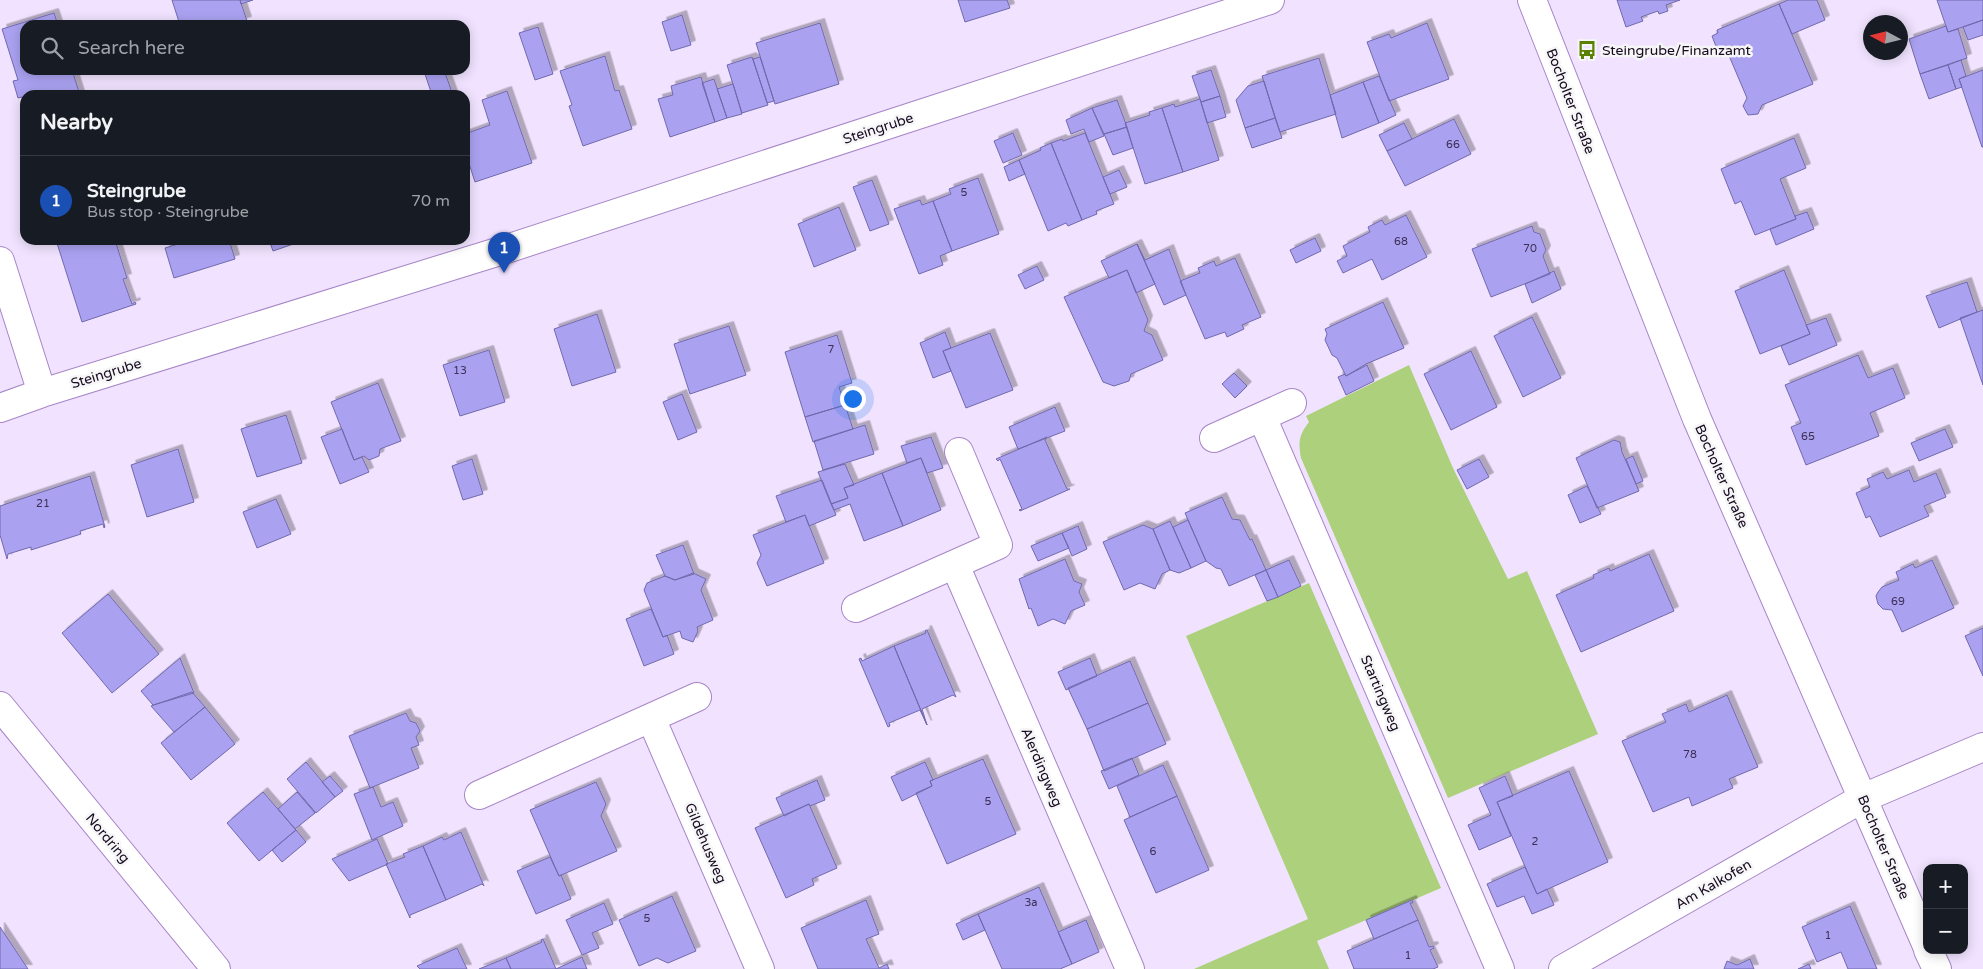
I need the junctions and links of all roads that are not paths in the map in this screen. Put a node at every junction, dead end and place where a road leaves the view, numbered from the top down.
1 (1270, 0) edge
2 (1532, 0) edge
3 (0, 261) edge
4 (42, 393) junction
5 (1292, 403) dead end
6 (0, 408) edge
7 (1262, 417) junction
8 (1214, 438) dead end
9 (959, 452) dead end
10 (954, 565) junction
11 (856, 608) dead end
12 (698, 697) dead end
13 (0, 706) edge
14 (651, 718) junction
15 (1983, 747) edge
16 (479, 795) dead end
17 (1863, 798) junction
18 (1923, 937) edge
19 (1930, 954) edge
20 (216, 969) edge
21 (760, 969) edge
22 (1130, 969) edge
23 (1500, 969) edge
24 (1562, 969) edge
25 (1936, 969) edge

1 - 4 street, Steingrube
2 - 17 street, Bocholter Straße
3 - 4 street
4 - 6 street, Steingrube
5 - 7 street
7 - 8 street
7 - 23 street, Startingweg
9 - 10 street
10 - 11 street
10 - 22 street, Alerdingweg
12 - 14 street
13 - 20 street, Nordring
14 - 16 street
14 - 21 street, Gildehusweg
15 - 17 street, Am Kalkofen
17 - 18 street, Bocholter Straße
17 - 24 street, Am Kalkofen
19 - 25 street

